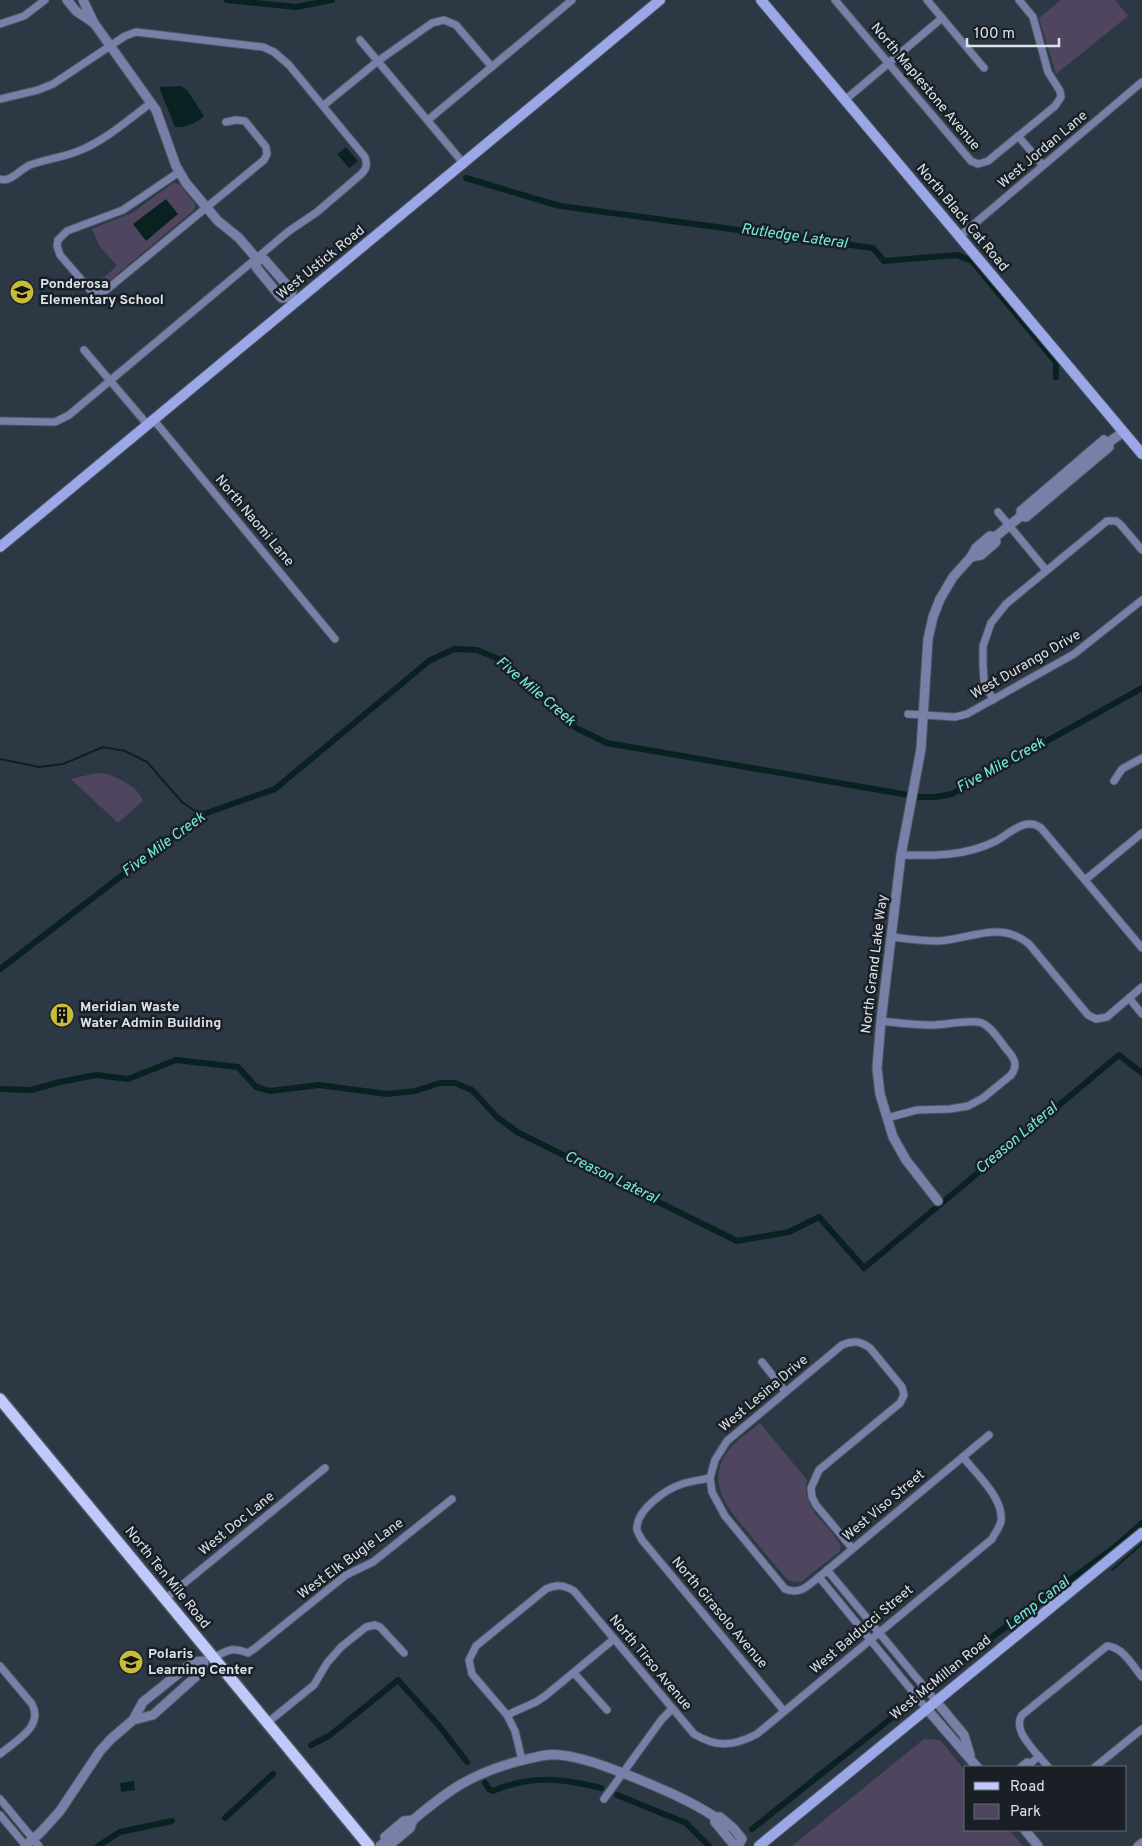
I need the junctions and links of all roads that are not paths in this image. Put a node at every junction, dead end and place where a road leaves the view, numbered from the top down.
1 (45, 0) edge
2 (67, 0) edge
3 (83, 0) edge
4 (572, 0) edge
5 (660, 0) edge
6 (761, 0) edge
7 (835, 0) edge
8 (927, 0) edge
9 (1019, 0) edge
10 (942, 18) junction
11 (94, 23) junction
12 (0, 24) edge
13 (360, 40) dead end
14 (111, 46) junction
15 (378, 61) junction
16 (889, 63) junction
17 (492, 67) junction
18 (984, 68) dead end
19 (1142, 82) edge
20 (0, 99) edge
21 (845, 100) junction
22 (152, 103) junction
23 (324, 105) junction
24 (428, 120) junction
25 (226, 122) dead end
26 (1018, 136) junction
27 (1041, 163) dead end
28 (464, 164) junction
29 (179, 172) junction
30 (2, 180) edge
31 (207, 208) junction
32 (960, 236) junction
33 (256, 259) junction
34 (293, 300) junction
35 (84, 350) dead end
36 (109, 380) junction
37 (0, 421) edge
38 (150, 421) junction
39 (1123, 432) junction
40 (1142, 454) edge
41 (998, 512) dead end
42 (1009, 526) junction
43 (0, 547) edge
44 (1142, 550) edge
45 (1046, 570) junction
46 (1142, 600) edge
47 (335, 639) dead end
48 (993, 700) junction
49 (908, 714) dead end
50 (924, 715) junction
51 (1142, 758) edge
52 (1114, 781) dead end
53 (1142, 833) edge
54 (902, 855) junction
55 (1085, 880) junction
56 (892, 937) junction
57 (1142, 948) edge
58 (1142, 987) edge
59 (1129, 998) junction
60 (1142, 1014) edge
61 (881, 1021) junction
62 (887, 1118) junction
63 (938, 1201) dead end
64 (762, 1362) dead end
65 (785, 1391) junction
66 (0, 1399) edge
67 (989, 1435) dead end
68 (963, 1457) junction
69 (325, 1468) dead end
70 (710, 1478) junction
71 (452, 1500) dead end
72 (1142, 1533) edge
73 (852, 1548) junction
74 (827, 1570) junction
75 (819, 1577) junction
76 (166, 1599) junction
77 (879, 1633) junction
78 (614, 1640) junction
79 (870, 1640) junction
80 (404, 1653) dead end
81 (209, 1658) junction
82 (0, 1666) edge
83 (574, 1673) junction
84 (1142, 1677) edge
85 (935, 1700) junction
86 (926, 1708) junction
87 (672, 1709) junction
88 (607, 1710) dead end
89 (784, 1711) junction
90 (507, 1715) junction
91 (133, 1720) junction
92 (267, 1723) junction
93 (1142, 1729) edge
94 (731, 1744) joint
95 (0, 1754) edge
96 (1039, 1756) junction
97 (971, 1758) junction
98 (522, 1760) junction
99 (976, 1766) edge
100 (1031, 1766) edge
101 (1047, 1766) edge
102 (1096, 1766) edge
103 (622, 1773) junction
104 (0, 1799) edge
105 (604, 1799) dead end
106 (0, 1815) edge
107 (1026, 1831) edge
108 (1142, 1842) edge
109 (384, 1843) edge
110 (30, 1845) edge
111 (740, 1845) edge
112 (369, 1846) edge
113 (759, 1846) edge
114 (1038, 1846) edge
115 (1137, 1846) edge

1 - 12 street
2 - 11 street
3 - 11 street
4 - 17 street
5 - 28 main road, West Ustick Road
6 - 21 main road, North Black Cat Road
7 - 16 street, North Maplestone Avenue
8 - 10 street
9 - 26 street
10 - 16 street
10 - 18 street
11 - 14 street
13 - 15 street
14 - 20 street
14 - 22 street
14 - 23 street
15 - 17 street
15 - 23 street
15 - 24 street
16 - 21 street
16 - 26 street, North Maplestone Avenue
17 - 24 street
19 - 32 street, West Jordan Lane
21 - 32 main road, North Black Cat Road
22 - 29 street
22 - 30 street
23 - 33 street
24 - 28 street
25 - 31 street
26 - 27 street
28 - 34 main road, West Ustick Road
29 - 31 street
29 - 31 street
31 - 33 street
32 - 39 main road, North Black Cat Road
33 - 34 street
33 - 34 street
33 - 36 street
34 - 38 main road, West Ustick Road
35 - 36 street, North Naomi Lane
36 - 37 street
36 - 38 street, North Naomi Lane
38 - 43 main road, West Ustick Road
38 - 47 street, North Naomi Lane
39 - 40 main road, North Black Cat Road
39 - 42 street
41 - 42 street
42 - 45 street
42 - 50 street, North Grand Lake Way
44 - 45 street
45 - 48 street
46 - 48 street, West Durango Drive
48 - 50 street, West Durango Drive
49 - 50 street, West Durango Drive
50 - 54 street, North Grand Lake Way
51 - 52 street
53 - 55 street
54 - 55 street
54 - 56 street, North Grand Lake Way
55 - 57 street
56 - 59 street
56 - 61 street, North Grand Lake Way
58 - 59 street
59 - 60 street
61 - 62 street, North Grand Lake Way
61 - 62 street
62 - 63 street, North Grand Lake Way
64 - 65 street
65 - 70 street, West Lesina Drive
65 - 73 street, West Lesina Drive
66 - 76 main road, North Ten Mile Road
67 - 68 street, West Viso Street
68 - 73 street, West Viso Street
68 - 77 street, West Balducci Street
69 - 76 street, West Doc Lane
70 - 75 street, West Viso Street
70 - 89 street, North Girasolo Avenue
71 - 81 street, West Elk Bugle Lane
72 - 85 main road, West McMillan Road
73 - 74 street, West Viso Street
74 - 75 street, West Viso Street
74 - 77 street
75 - 79 street
76 - 81 main road, North Ten Mile Road
77 - 79 street, West Balducci Street
77 - 85 street
78 - 83 street
78 - 87 street, North Tirso Avenue
78 - 90 street, North Tirso Avenue
79 - 86 street
79 - 89 street, West Balducci Street
80 - 92 street
81 - 91 street
81 - 91 street
81 - 92 main road, North Ten Mile Road
82 - 95 street
83 - 88 street
83 - 90 street
84 - 96 street
85 - 86 main road, West McMillan Road
85 - 97 street
86 - 97 street
86 - 113 main road, West McMillan Road
87 - 94 street, North Tirso Avenue
87 - 103 street
89 - 94 street, West Balducci Street
90 - 98 street
91 - 110 street
92 - 112 main road, North Ten Mile Road
93 - 102 street
96 - 100 street
96 - 101 street
97 - 99 street
98 - 103 street
98 - 109 street
103 - 105 street
103 - 111 street
104 - 110 street
106 - 110 street
107 - 114 street
108 - 115 street

